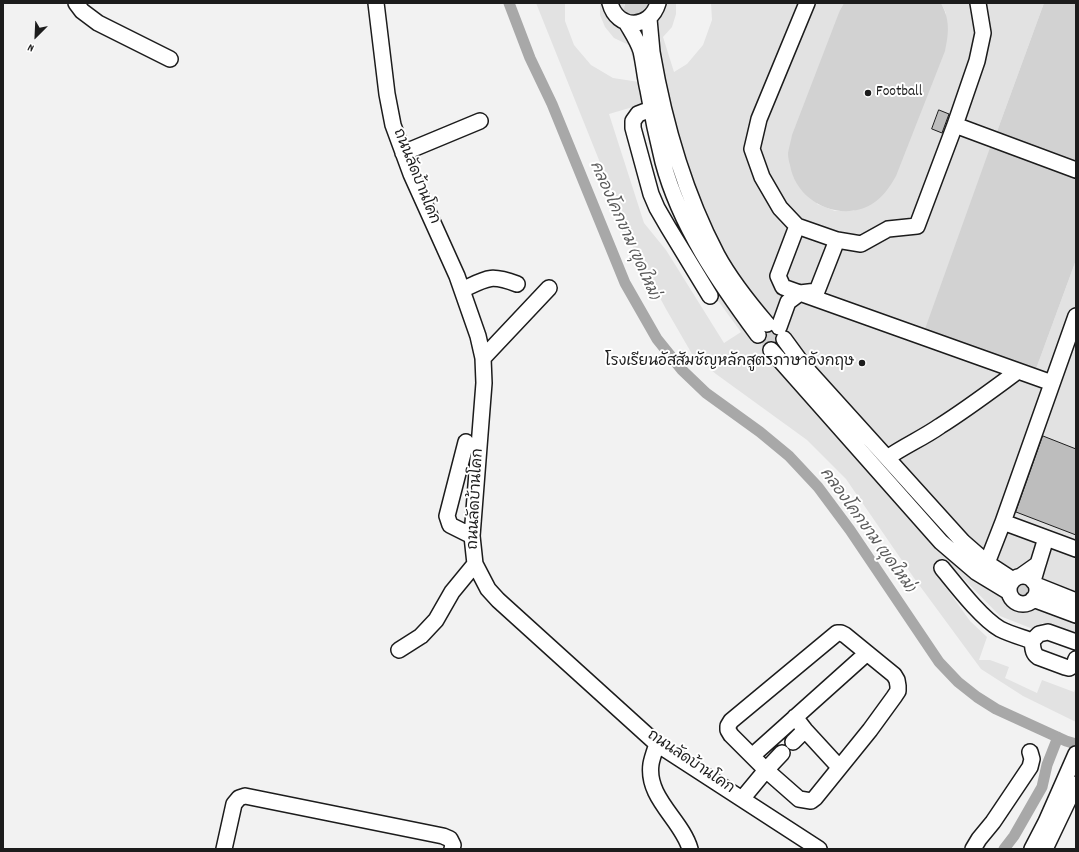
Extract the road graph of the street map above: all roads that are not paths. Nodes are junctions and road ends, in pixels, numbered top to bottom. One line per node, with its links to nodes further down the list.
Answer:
1 (76, 3): 9 (street)
2 (376, 3): 13 (street, ถนนลัดบ้านโคก)
3 (610, 3): 8 (street)
4 (658, 3): 7 (street)
5 (807, 3): 15 (street)
6 (978, 3): 12 (street)
7 (649, 19): 8 (street); 24 (street)
8 (626, 22): 10 (street)
9 (170, 59)
10 (651, 109): 17 (street); 18 (street)
11 (480, 120): 13 (street)
12 (955, 125): 14 (street); 16 (street)
13 (403, 153): 21 (street, ถนนลัดบ้านโคก)
14 (1076, 170)
15 (797, 226): 16 (street); 24 (street)
16 (837, 240): 24 (street)
17 (700, 249): 18 (street); 24 (street)
18 (686, 256): 22 (street)
19 (517, 284): 21 (street)
20 (549, 288): 26 (street)
21 (462, 290): 26 (street, ถนนลัดบ้านโคก)
22 (710, 296)
23 (1076, 316): 28 (street)
24 (779, 320): 25 (street); 25 (street); 27 (street); 30 (street)
25 (771, 350): 32 (street)
26 (484, 358): 34 (street, ถนนลัดบ้านโคก)
27 (1018, 371): 28 (street); 30 (street)
28 (1052, 383): 33 (street)
29 (466, 442): 34 (street)
30 (887, 458): 31 (street)
31 (924, 500): 32 (street); 39 (street)
32 (913, 509): 39 (street)
33 (1003, 522): 35 (street); 39 (street)
34 (472, 536): 37 (street, ถนนลัดบ้านโคก)
35 (1046, 538): 36 (street); 40 (street)
36 (1076, 549)
37 (476, 564): 45 (street); 51 (street, ถนนลัดบ้านโคก)
38 (942, 568): 41 (street)
39 (982, 568): 40 (street); 41 (street)
40 (1024, 586): 42 (street)
41 (964, 595): 43 (street)
42 (1076, 604)
43 (1032, 641): 44 (street); 47 (street)
44 (1076, 642)
45 (399, 650)
46 (867, 653): 48 (street); 54 (street); 56 (street)
47 (1076, 659)
48 (795, 717): 49 (street); 54 (street)
49 (805, 730): 50 (street); 56 (street)
50 (793, 742)
51 (657, 744): 59 (street, ถนนลัดบ้านโคก); 62 (street)
52 (1030, 752): 64 (street)
53 (782, 753): 57 (street)
54 (752, 756): 57 (street)
55 (1075, 758): 65 (street)
56 (839, 767): 57 (street)
57 (766, 770): 59 (street)
58 (1076, 784): 66 (street)
59 (742, 798): 63 (street, ถนนลัดบ้านโคก)
60 (224, 849): 61 (street)
61 (452, 849)
62 (690, 849)
63 (819, 849)
64 (973, 849)
65 (1032, 849)
66 (1045, 849)

